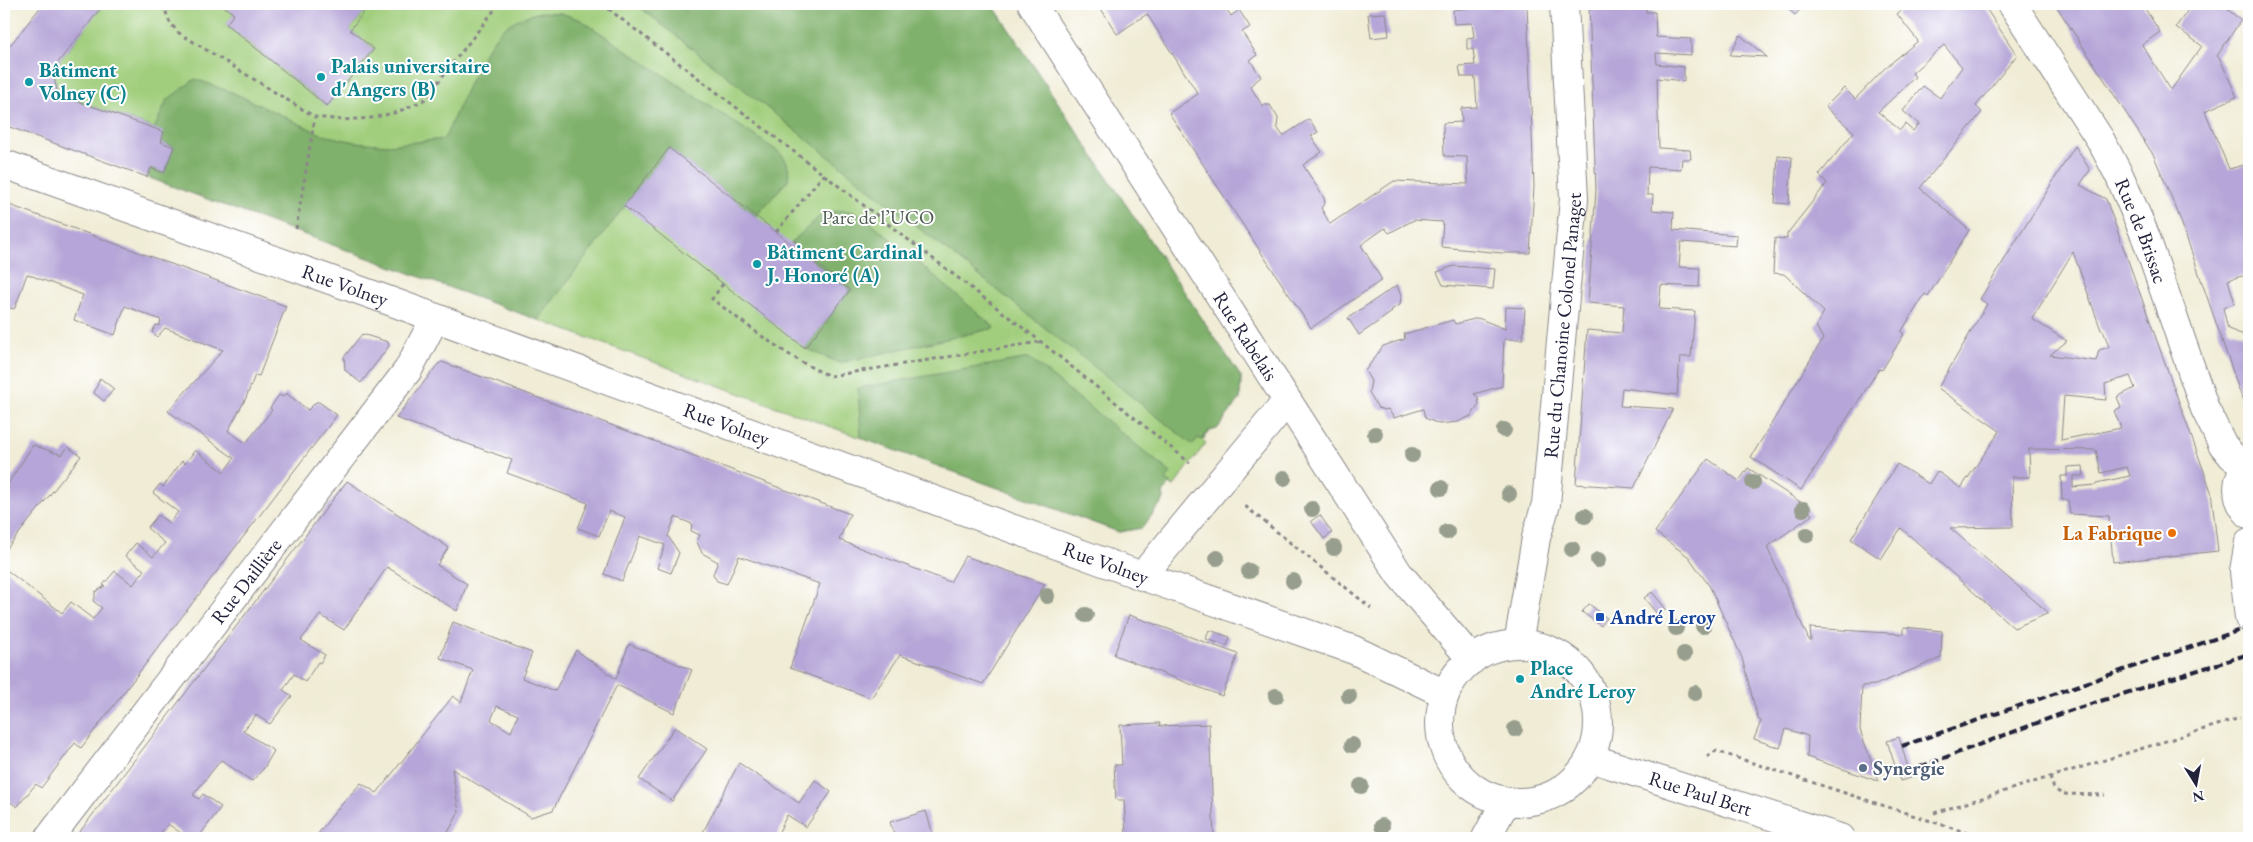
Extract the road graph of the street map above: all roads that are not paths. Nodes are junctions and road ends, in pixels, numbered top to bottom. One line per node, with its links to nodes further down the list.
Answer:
1 (1032, 4): 6 (street, Rue Rabelais)
2 (1564, 4): 12 (street, Rue du Chanoine Colonel Panaget)
3 (2012, 4): 7 (street, Rue de Brissac)
4 (4, 164): 5 (street, Rue Volney)
5 (435, 318): 10 (street, Rue Volney); 17 (street, Rue Daillière)
6 (1287, 401): 10 (street); 13 (street, Rue Rabelais)
7 (2248, 464): 8 (street)
8 (2249, 514)
9 (2247, 550): 11 (street)
10 (1142, 576): 14 (street, Rue Volney)
11 (2249, 618)
12 (1518, 644): 13 (street); 15 (street)
13 (1472, 660): 14 (street)
14 (1445, 694): 16 (street)
15 (1590, 758): 16 (street); 19 (street, Rue Paul Bert)
16 (1506, 801): 18 (street)
17 (49, 838)
18 (1486, 838)
19 (1840, 838)

